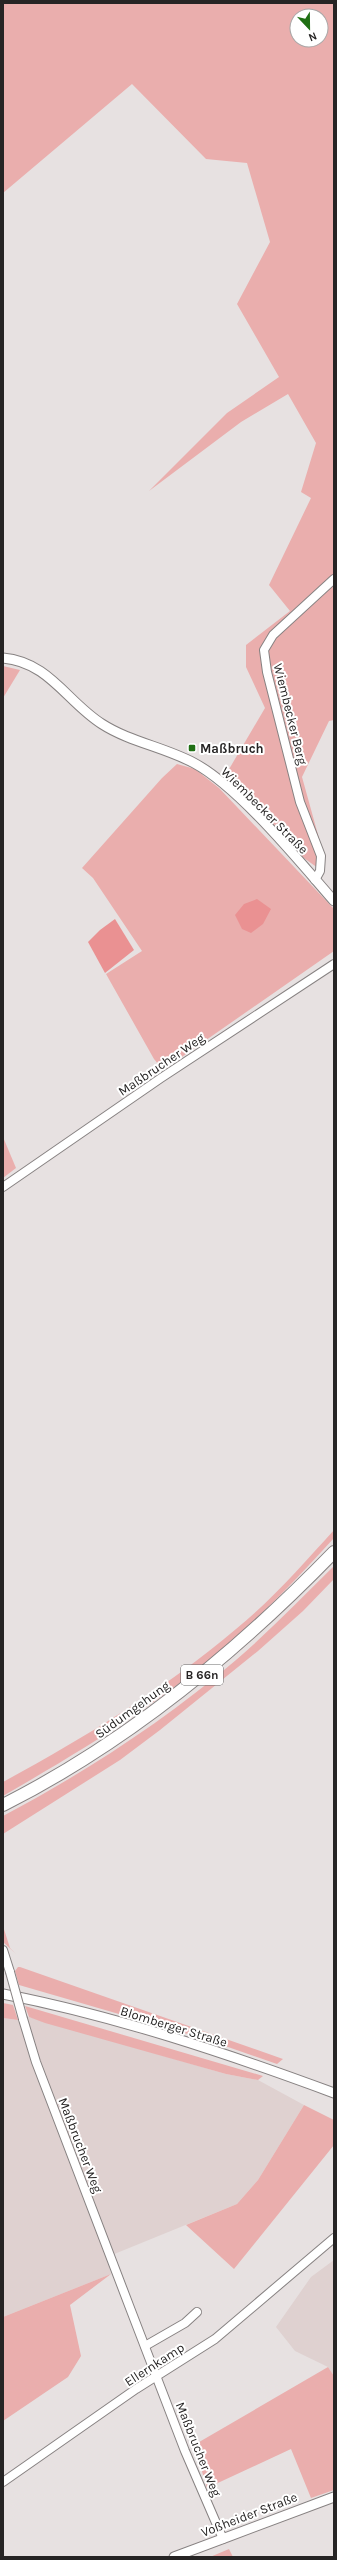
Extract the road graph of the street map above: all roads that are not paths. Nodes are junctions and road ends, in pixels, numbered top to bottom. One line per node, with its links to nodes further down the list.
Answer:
1 (334, 579): 3 (street, Wiembecker Berg)
2 (3, 658): 3 (street, Wiembecker Straße)
3 (315, 880): 4 (street, Wiembecker Straße)
4 (334, 901)
5 (334, 964): 6 (street, Maßbrucher Weg)
6 (3, 1187)
7 (334, 1552): 8 (main road, Südumgehung / B 66n)
8 (3, 1805)
9 (3, 1950): 14 (street, Maßbrucher Weg, bridge)
10 (3, 1994): 11 (street, Blomberger Straße)
11 (334, 2093)
12 (334, 2238): 15 (street, Ellernkamp)
13 (197, 2312): 14 (street)
14 (145, 2346): 15 (street, Maßbrucher Weg)
15 (157, 2377): 16 (street, Ellernkamp); 18 (street, Maßbrucher Weg)
16 (3, 2482)
17 (334, 2497): 18 (street, Voßheider Straße)
18 (223, 2539): 19 (street, Voßheider Straße)
19 (174, 2557)

